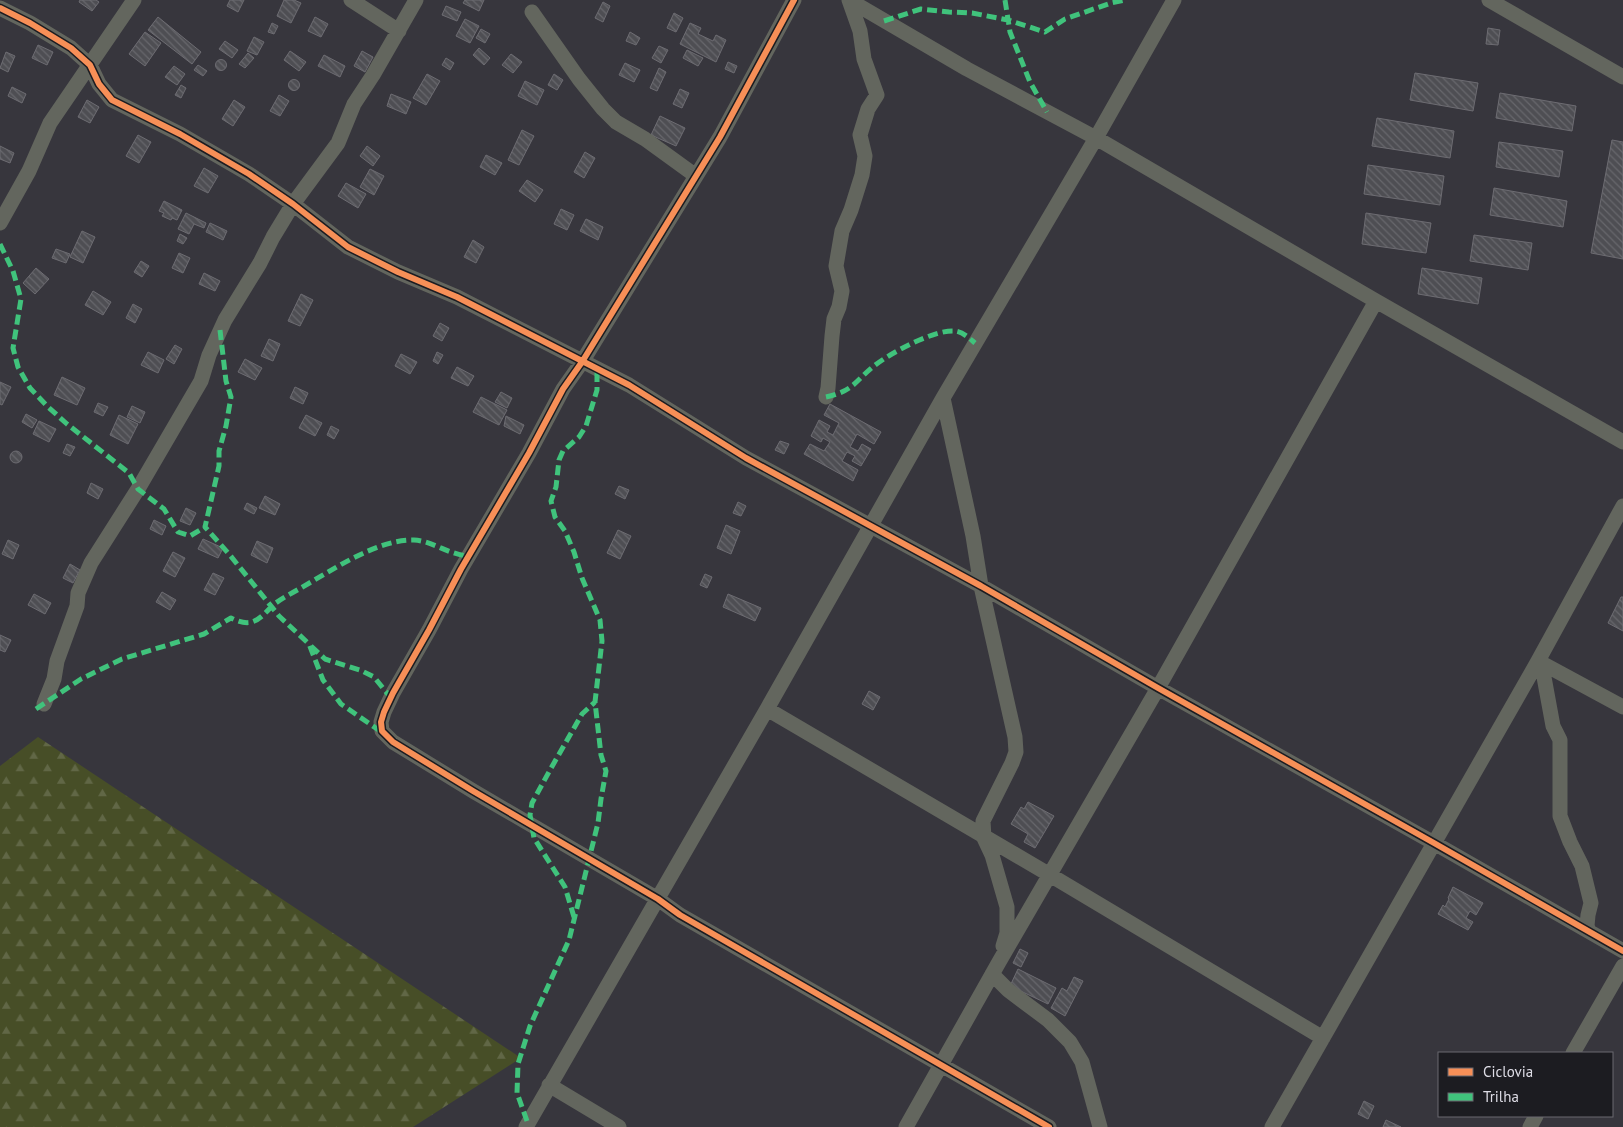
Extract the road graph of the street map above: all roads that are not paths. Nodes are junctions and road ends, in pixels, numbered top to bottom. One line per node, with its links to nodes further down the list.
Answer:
1 (134, 0): 12 (street)
2 (351, 0): 11 (street)
3 (416, 0): 11 (street)
4 (794, 0): 15 (street)
5 (849, 0): 14 (street); 20 (street)
6 (1174, 0): 14 (street)
7 (1489, 0): 8 (street)
8 (1512, 7): 13 (street)
9 (0, 8): 12 (street)
10 (532, 12): 15 (street)
11 (398, 31): 16 (street)
12 (90, 65): 16 (street); 17 (street)
13 (1623, 77)
14 (1096, 138): 18 (street); 21 (street)
15 (696, 176): 19 (street)
16 (293, 204): 19 (street); 28 (street)
17 (0, 223)
18 (1376, 301): 22 (street); 27 (street)
19 (582, 362): 24 (street); 34 (street)
20 (826, 397)
21 (943, 398): 24 (street); 25 (street)
22 (1623, 442)
23 (1623, 506): 26 (street)
24 (869, 525): 25 (street); 30 (street)
25 (981, 586): 27 (street); 31 (street)
26 (1538, 661): 29 (street); 32 (street); 35 (street)
27 (1158, 688): 32 (street); 33 (street)
28 (44, 704)
29 (1623, 707)
30 (767, 709): 31 (street); 34 (street)
31 (984, 838): 33 (street); 38 (street)
32 (1434, 843): 35 (street); 39 (street)
33 (1050, 875): 38 (street); 39 (street)
34 (658, 899): 41 (street); 42 (street)
35 (1589, 931): 36 (street)
36 (1623, 950)
37 (1623, 966): 40 (street)
38 (996, 968): 41 (street); 47 (street)
39 (1323, 1038): 48 (street)
40 (1574, 1052)
41 (942, 1065): 45 (street); 46 (street)
42 (549, 1085): 43 (street); 44 (street)
43 (526, 1127)
44 (619, 1127)
45 (906, 1127)
46 (1049, 1127)
47 (1100, 1127)
48 (1272, 1127)

